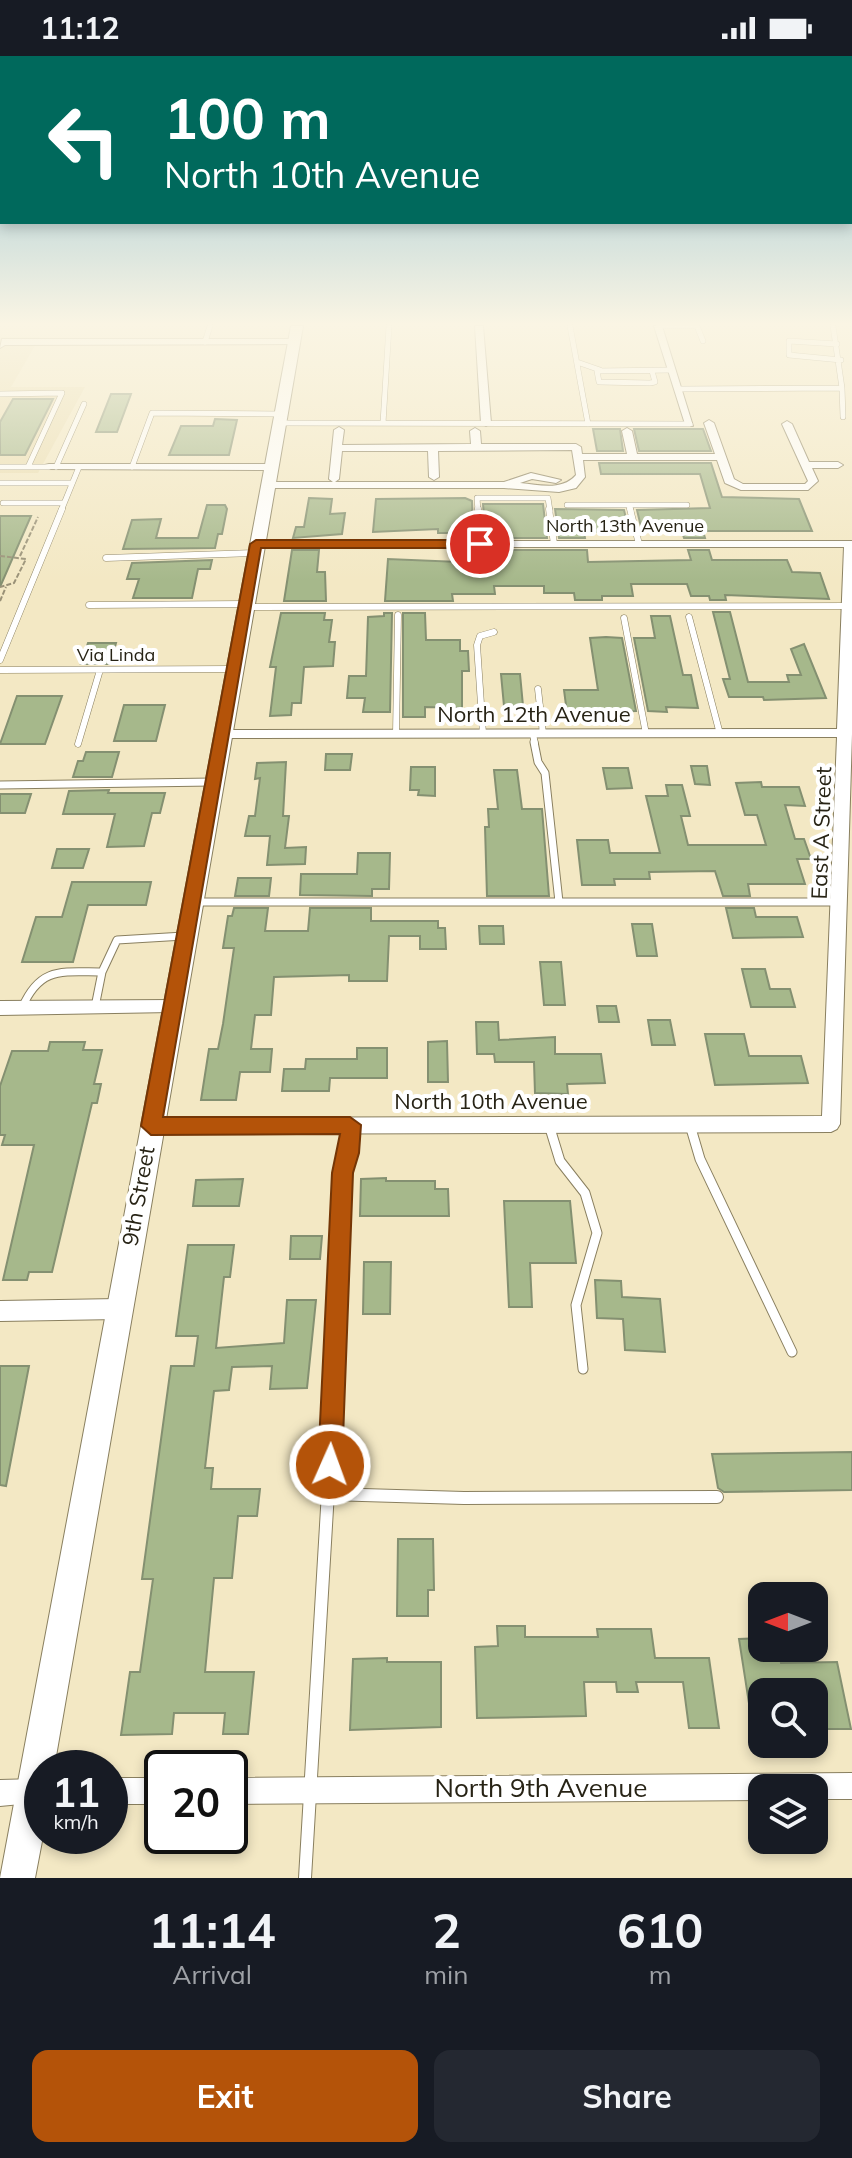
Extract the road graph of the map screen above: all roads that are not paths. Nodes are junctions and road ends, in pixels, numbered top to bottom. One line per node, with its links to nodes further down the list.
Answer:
1 (54, 411): 29 (lane)
2 (80, 411): 30 (lane)
3 (281, 411): 10 (street, 9th Street)
4 (384, 411): 11 (lane)
5 (485, 411): 12 (street)
6 (586, 411): 14 (lane)
7 (686, 411): 15 (street)
8 (843, 411): 9 (lane)
9 (843, 417)
10 (280, 418): 11 (lane); 32 (lane); 33 (street, 9th Street)
11 (383, 423): 12 (lane)
12 (486, 423): 14 (lane)
13 (709, 423): 25 (street)
14 (588, 424): 15 (lane)
15 (690, 424)
16 (787, 424): 26 (street)
17 (339, 430): 20 (street)
18 (475, 431): 22 (street)
19 (627, 431): 24 (street)
20 (338, 448): 21 (street); 35 (street)
21 (433, 448): 22 (street); 34 (street)
22 (476, 448): 23 (street)
23 (578, 457): 24 (street); 33 (street)
24 (633, 457): 25 (street)
25 (721, 457): 26 (street)
26 (806, 465): 27 (street)
27 (838, 465)
28 (0, 467): 29 (lane)
29 (28, 467): 30 (lane)
30 (52, 467): 31 (street)
31 (79, 467): 32 (street); 37 (lane)
32 (132, 467): 33 (street)
33 (269, 476): 47 (street, 9th Street)
34 (434, 477)
35 (334, 479)
36 (0, 483): 37 (lane)
37 (72, 483): 39 (lane)
38 (3, 503): 39 (lane)
39 (63, 503): 56 (lane)
40 (567, 505): 41 (lane)
41 (629, 505): 42 (lane); 45 (lane)
42 (687, 505)
43 (480, 544): 44 (street, North 13th Avenue); 44 (lane); 47 (street, North 13th Avenue)
44 (554, 544): 45 (street, North 13th Avenue)
45 (639, 544): 46 (street, North 13th Avenue)
46 (850, 544): 51 (street, East A Street)
47 (255, 548): 48 (lane); 50 (street, 9th Street)
48 (106, 558)
49 (89, 605): 50 (lane)
50 (245, 605): 51 (lane); 57 (street, 9th Street)
51 (849, 606): 61 (street, East A Street)
52 (398, 615): 63 (lane)
53 (689, 617): 67 (lane)
54 (624, 618): 66 (lane)
55 (494, 632): 64 (lane)
56 (0, 660)
57 (233, 669): 59 (lane, Via Linda); 62 (street, 9th Street)
58 (0, 670): 59 (lane, Via Linda)
59 (100, 670): 68 (lane)
60 (538, 689): 65 (lane)
61 (846, 733): 67 (street, North 12th Avenue); 73 (street, East A Street)
62 (222, 734): 63 (street, North 12th Avenue); 69 (street, 9th Street)
63 (396, 734): 64 (street, North 12th Avenue)
64 (483, 734): 65 (street, North 12th Avenue)
65 (538, 734): 66 (street, North 12th Avenue); 72 (lane)
66 (646, 734): 67 (street, North 12th Avenue)
67 (720, 734)
68 (78, 744)
69 (213, 782): 70 (lane); 71 (street, 9th Street)
70 (0, 785)
71 (191, 902): 72 (lane); 74 (street, 9th Street)
72 (559, 902): 73 (lane)
73 (840, 902): 81 (street, East A Street)
74 (185, 936): 75 (lane); 76 (street, 9th Street)
75 (102, 972): 77 (lane); 79 (lane)
76 (172, 1006): 77 (street); 84 (street, 9th Street)
77 (95, 1007): 79 (street)
78 (0, 1008): 79 (street)
79 (22, 1008)
80 (690, 1124): 81 (street, North 10th Avenue); 83 (street, North 10th Avenue); 87 (lane)
81 (831, 1124)
82 (350, 1125): 83 (street, North 10th Avenue); 84 (street, North 10th Avenue); 89 (lane)
83 (549, 1125): 88 (lane)
84 (151, 1126): 85 (street, 9th Street)
85 (118, 1309): 86 (street); 91 (street, 9th Street)
86 (0, 1311)
87 (792, 1352)
88 (583, 1369)
89 (329, 1494): 90 (lane); 93 (lane)
90 (717, 1497)
91 (44, 1750)
92 (852, 1786): 93 (street, North 9th Avenue)
93 (310, 1790): 94 (street, North 9th Avenue); 99 (lane)
94 (248, 1791)
95 (24, 1792): 96 (street)
96 (0, 1793)
97 (24, 1848): 98 (street, 9th Street)
98 (17, 1878)
99 (305, 1878)

